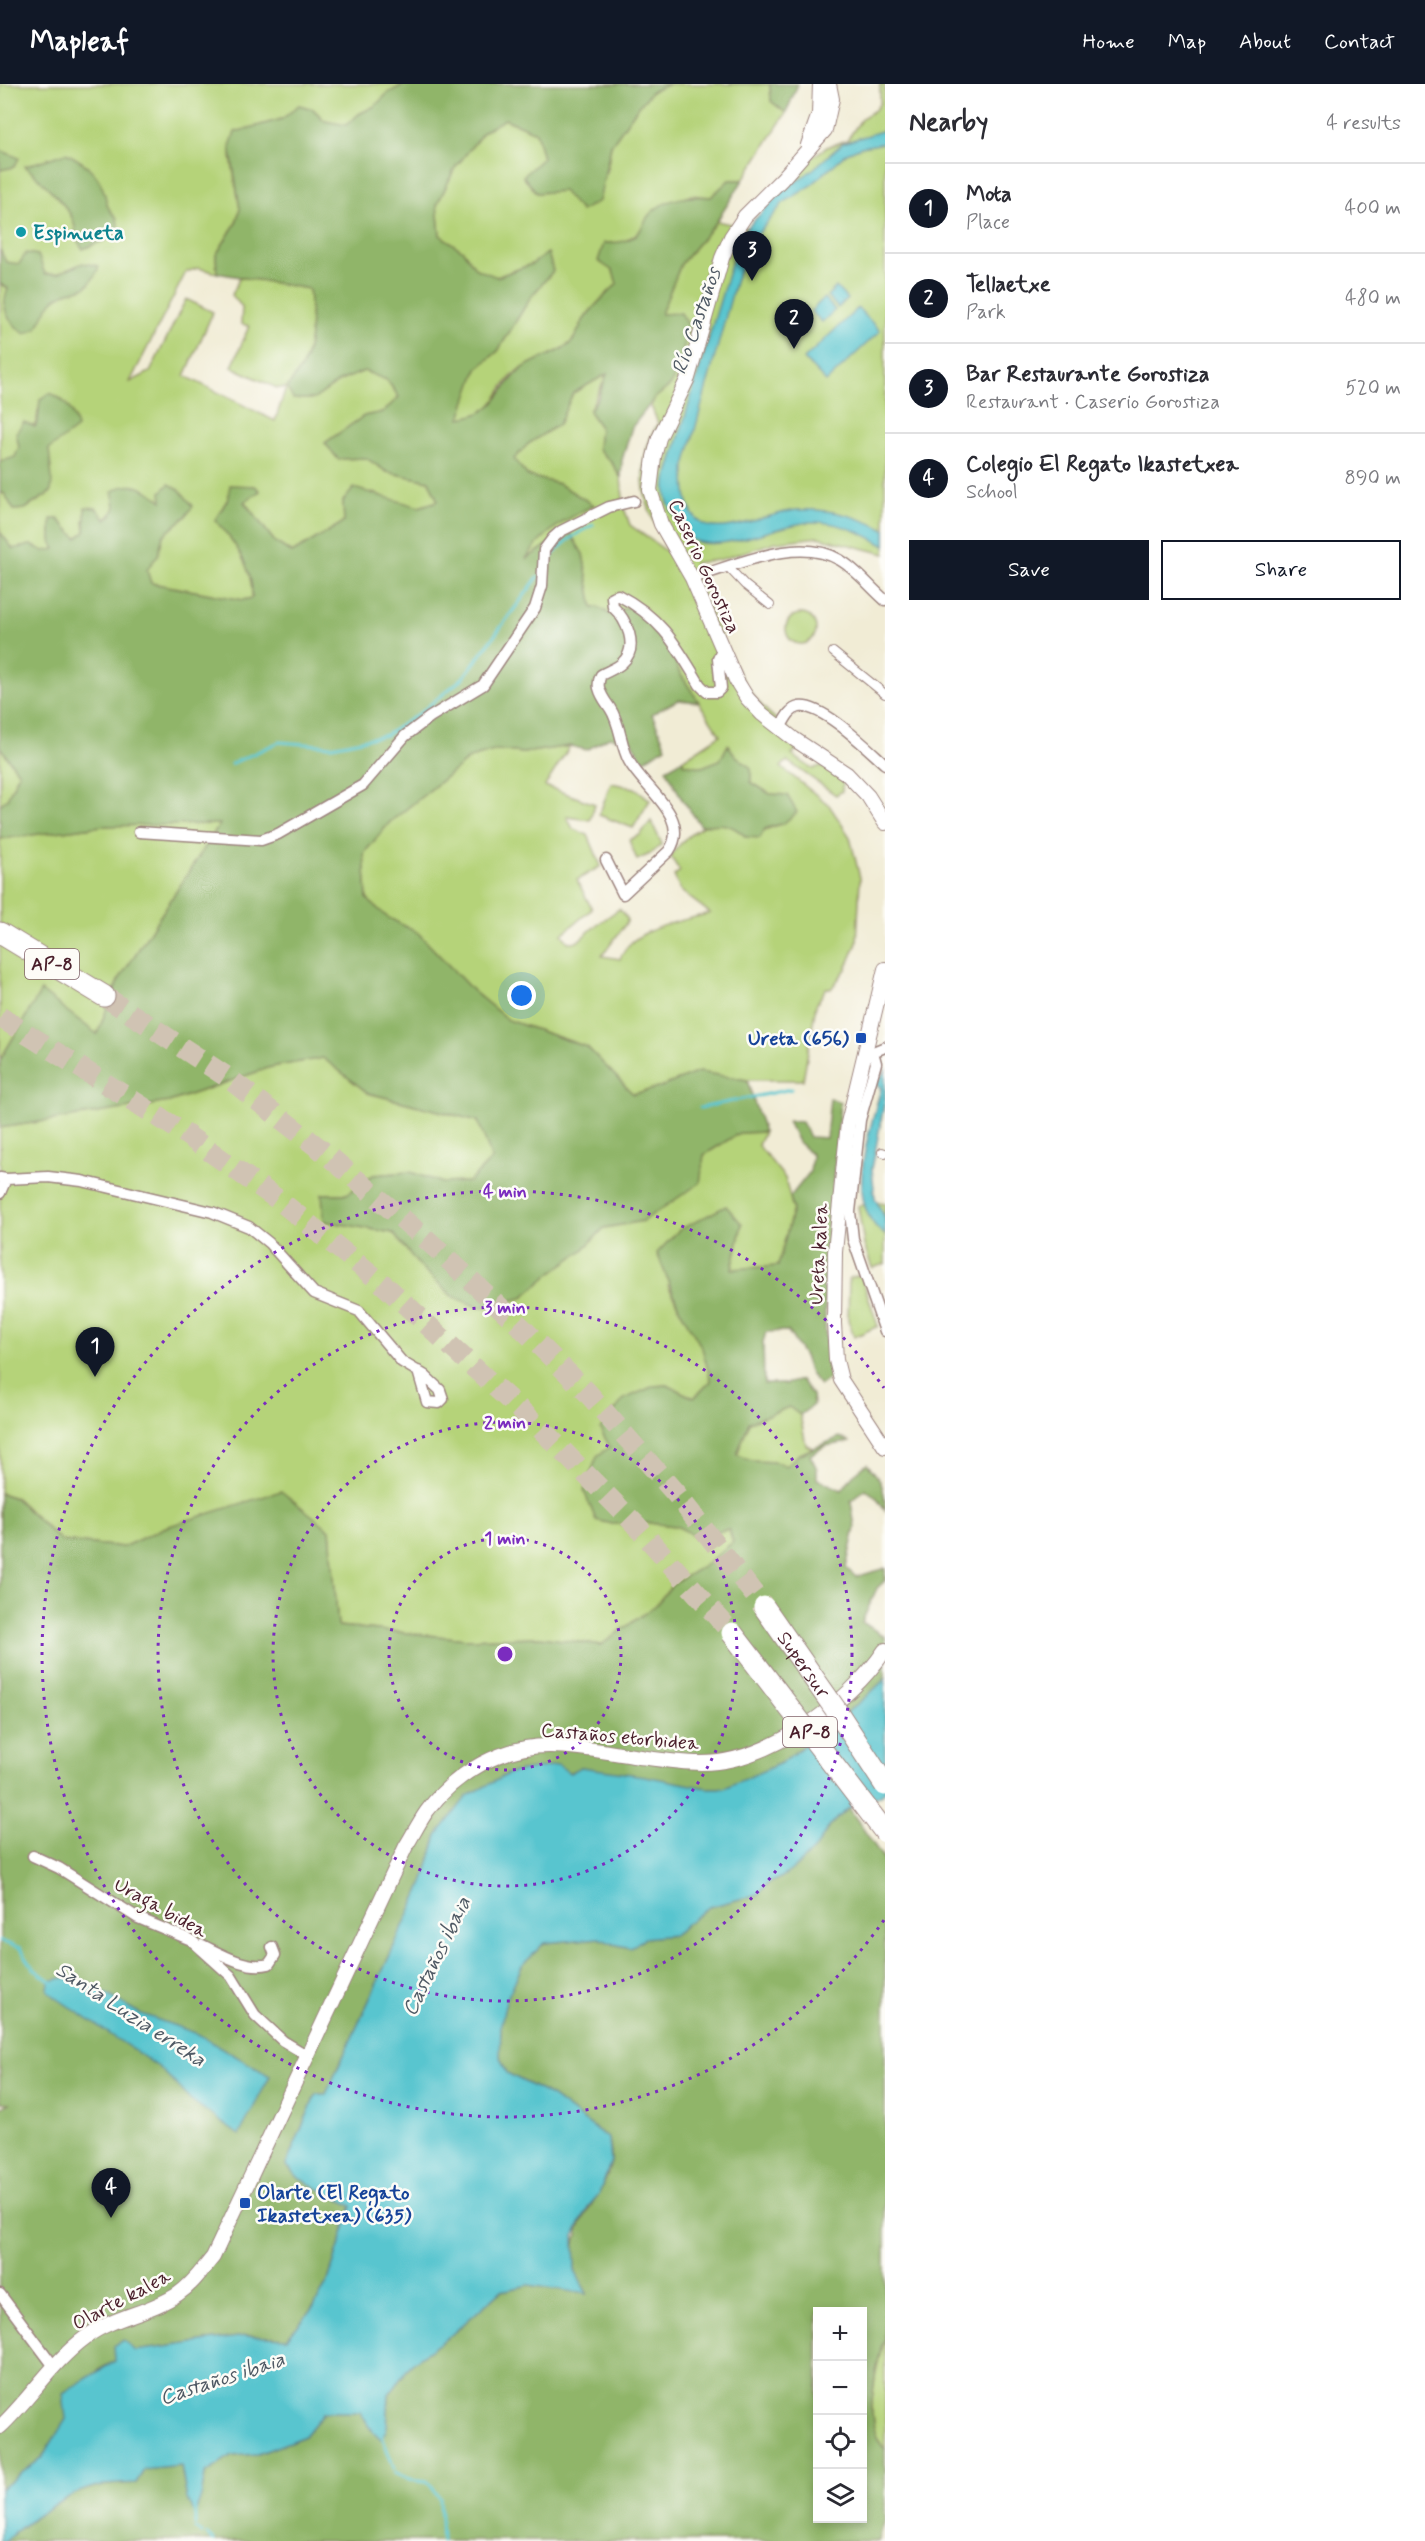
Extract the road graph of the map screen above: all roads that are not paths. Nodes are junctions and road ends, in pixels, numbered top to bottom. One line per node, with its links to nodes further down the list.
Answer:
1 (821, 84): 3 (street); 4 (street, Caserio Gorostiza)
2 (829, 84): 3 (street, Caserio Gorostiza)
3 (829, 133): 4 (street, Caserio Gorostiza)
4 (807, 151): 7 (street, Caserio Gorostiza)
5 (634, 501): 16 (street)
6 (728, 567): 7 (street); 8 (street); 9 (street)
7 (692, 578): 10 (street, Caserio Gorostiza)
8 (885, 600)
9 (770, 605)
10 (723, 648): 13 (street, Caserio Gorostiza); 17 (street)
11 (833, 652): 12 (street)
12 (885, 694)
13 (780, 728): 14 (street); 15 (street, Caserio Gorostiza)
14 (885, 764)
15 (885, 823)
16 (139, 832)
17 (606, 860)
18 (0, 933): 20 (highway, AP-8)
19 (885, 969): 22 (street, Ureta kalea)
20 (104, 996)
21 (885, 1047): 22 (street)
22 (870, 1052): 25 (street, Ureta kalea); 27 (street, Ureta kalea)
23 (3, 1178): 24 (street); 26 (street)
24 (0, 1193)
25 (885, 1331)
26 (418, 1371)
27 (885, 1447)
28 (764, 1606): 31 (highway, Supersur / AP-8, bridge)
29 (732, 1633): 32 (highway, Supersur / AP-8, bridge)
30 (885, 1650): 36 (street, Castaños etorbidea)
31 (885, 1785)
32 (885, 1832)
33 (33, 1856): 34 (street, Uraga bidea)
34 (191, 1940): 35 (street); 36 (street, Uraga bidea)
35 (272, 1947)
36 (308, 2056): 38 (street, Olarte kalea)
37 (0, 2294): 38 (street)
38 (53, 2365): 39 (street, Olarte kalea)
39 (0, 2427)

